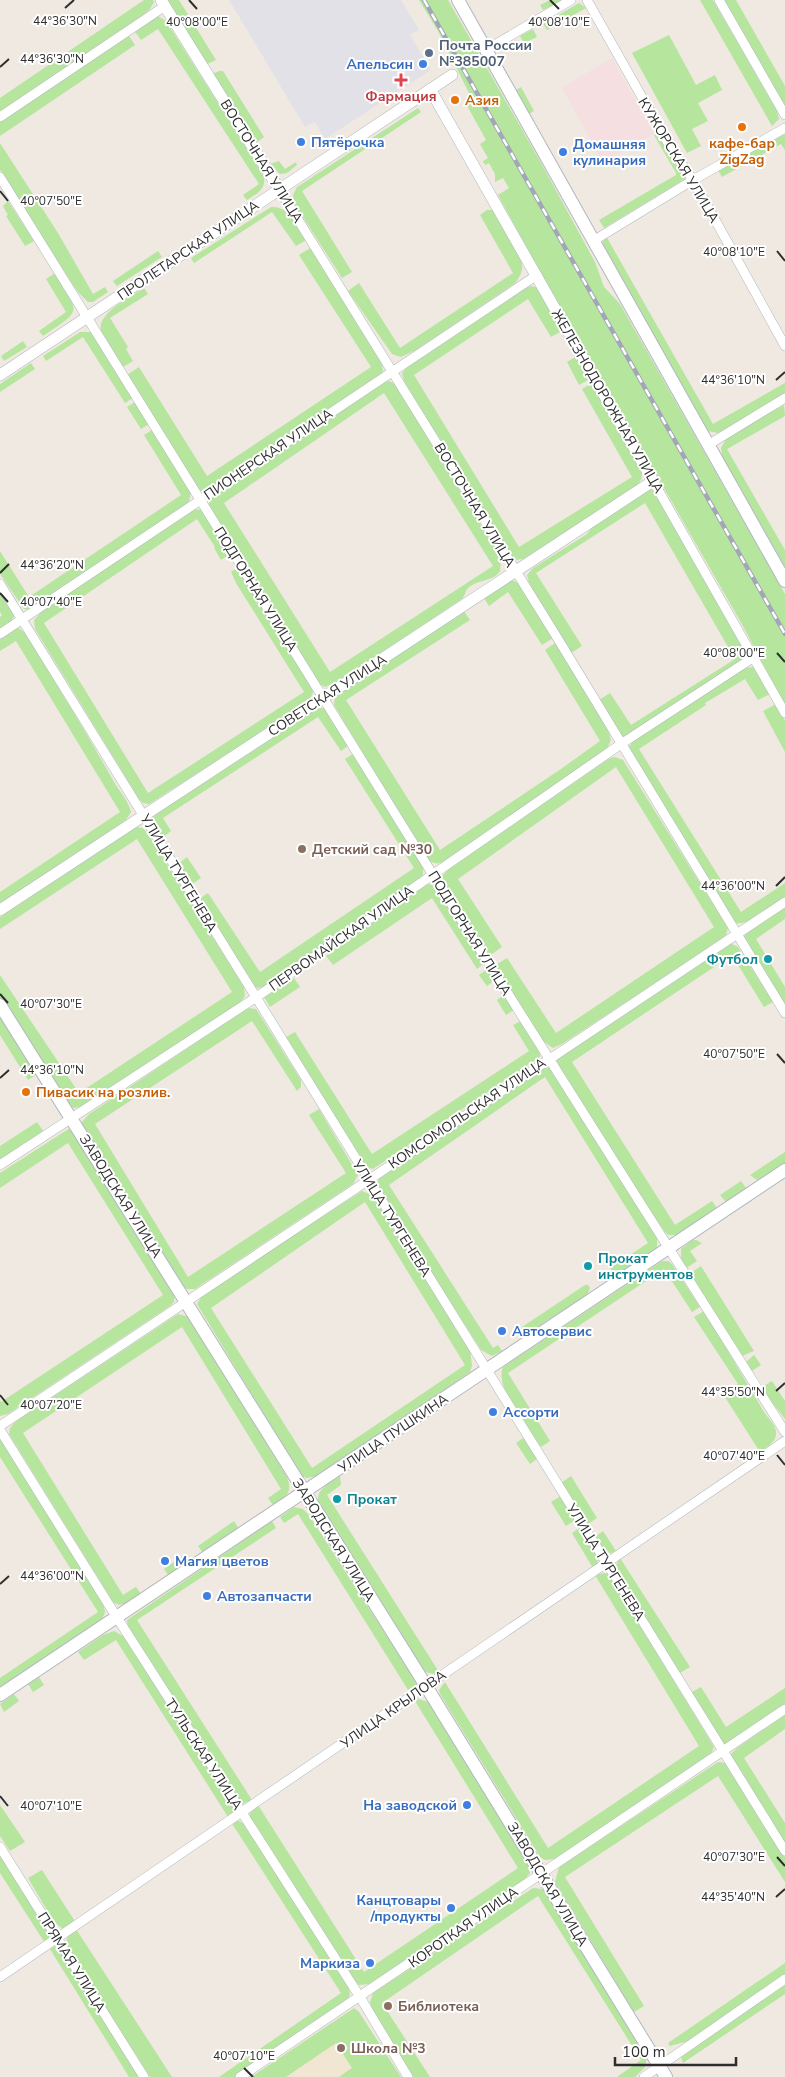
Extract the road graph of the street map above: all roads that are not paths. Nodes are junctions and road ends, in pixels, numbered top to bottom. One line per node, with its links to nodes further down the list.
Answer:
1 (458, 0): 6 (main road)
2 (571, 0): 6 (street)
3 (587, 0): 13 (street, КУЖОРСКАЯ УЛИЦА)
4 (718, 0): 9 (street)
5 (163, 3): 10 (street); 14 (street, ВОСТОЧНАЯ УЛИЦА)
6 (486, 50): 15 (main road)
7 (452, 75): 8 (street, ПРОЛЕТАРСКАЯ УЛИЦА)
8 (430, 89): 14 (street, ПРОЛЕТАРСКАЯ УЛИЦА); 16 (street, ЖЕЛЕЗНОДОРОЖНАЯ УЛИЦА)
9 (785, 115)
10 (0, 117)
11 (785, 128): 13 (street)
12 (0, 177): 17 (street, ПОДГОРНАЯ УЛИЦА)
13 (693, 180): 15 (street); 18 (street, КУЖОРСКАЯ УЛИЦА)
14 (280, 189): 17 (street, ПРОЛЕТАРСКАЯ УЛИЦА); 19 (street, ВОСТОЧНАЯ УЛИЦА)
15 (593, 241): 22 (main road)
16 (537, 275): 19 (street, ПИОНЕРСКАЯ УЛИЦА); 23 (street, ЖЕЛЕЗНОДОРОЖНАЯ УЛИЦА)
17 (87, 317): 20 (street, ПРОЛЕТАРСКАЯ УЛИЦА); 24 (street, ПОДГОРНАЯ УЛИЦА)
18 (785, 346)
19 (393, 371): 24 (street, ПИОНЕРСКАЯ УЛИЦА); 25 (street, ВОСТОЧНАЯ УЛИЦА)
20 (0, 374)
21 (785, 398): 22 (street)
22 (708, 445): 26 (main road)
23 (653, 481): 25 (street, СОВЕТСКАЯ УЛИЦА); 30 (street, ЖЕЛЕЗНОДОРОЖНАЯ УЛИЦА)
24 (200, 500): 28 (street, ПИОНЕРСКАЯ УЛИЦА); 31 (street, ПОДГОРНАЯ УЛИЦА)
25 (515, 572): 31 (street, СОВЕТСКАЯ УЛИЦА); 33 (street, ВОСТОЧНАЯ УЛИЦА)
26 (785, 581)
27 (0, 584): 28 (street, УЛИЦА ТУРГЕНЕВА)
28 (22, 620): 29 (street, ПИОНЕРСКАЯ УЛИЦА); 34 (street, УЛИЦА ТУРГЕНЕВА)
29 (0, 634)
30 (754, 657): 32 (street, ЖЕЛЕЗНОДОРОЖНАЯ УЛИЦА); 33 (street, ПЕРВОМАЙСКАЯ УЛИЦА)
31 (323, 697): 34 (street, СОВЕТСКАЯ УЛИЦА); 35 (street, ПОДГОРНАЯ УЛИЦА)
32 (785, 713)
33 (621, 744): 35 (street, ПЕРВОМАЙСКАЯ УЛИЦА); 38 (street, ВОСТОЧНАЯ УЛИЦА)
34 (144, 815): 37 (street, СОВЕТСКАЯ УЛИЦА); 39 (street, УЛИЦА ТУРГЕНЕВА)
35 (433, 875): 39 (street, ПЕРВОМАЙСКАЯ УЛИЦА); 42 (street, ПОДГОРНАЯ УЛИЦА)
36 (785, 902): 38 (street, КОМСОМОЛЬСКАЯ УЛИЦА)
37 (0, 910)
38 (737, 934): 41 (street, ВОСТОЧНАЯ УЛИЦА); 42 (street, КОМСОМОЛЬСКАЯ УЛИЦА)
39 (255, 998): 43 (street, ПЕРВОМАЙСКАЯ УЛИЦА); 46 (street, УЛИЦА ТУРГЕНЕВА)
40 (0, 1005): 43 (main road, ЗАВОДСКАЯ УЛИЦА)
41 (785, 1013)
42 (549, 1058): 46 (street, КОМСОМОЛЬСКАЯ УЛИЦА); 47 (street, ПОДГОРНАЯ УЛИЦА)
43 (72, 1118): 44 (street, ПЕРВОМАЙСКАЯ УЛИЦА); 48 (main road, ЗАВОДСКАЯ УЛИЦА)
44 (0, 1165)
45 (785, 1170): 47 (main road, УЛИЦА ПУШКИНА)
46 (368, 1179): 48 (street, КОМСОМОЛЬСКАЯ УЛИЦА); 49 (street, УЛИЦА ТУРГЕНЕВА)
47 (669, 1248): 49 (main road, УЛИЦА ПУШКИНА); 51 (street, ПОДГОРНАЯ УЛИЦА)
48 (186, 1301): 50 (street, КОМСОМОЛЬСКАЯ УЛИЦА); 53 (main road, ЗАВОДСКАЯ УЛИЦА)
49 (487, 1370): 53 (main road, УЛИЦА ПУШКИНА); 54 (street, УЛИЦА ТУРГЕНЕВА)
50 (0, 1428): 55 (street, ТУЛЬСКАЯ УЛИЦА)
51 (785, 1432)
52 (785, 1441): 54 (street, УЛИЦА КРЫЛОВА)
53 (304, 1493): 55 (main road, УЛИЦА ПУШКИНА); 56 (main road, ЗАВОДСКАЯ УЛИЦА)
54 (606, 1562): 56 (street, УЛИЦА КРЫЛОВА); 59 (street, УЛИЦА ТУРГЕНЕВА)
55 (117, 1618): 57 (main road, УЛИЦА ПУШКИНА); 60 (street, ТУЛЬСКАЯ УЛИЦА)
56 (426, 1686): 60 (street, УЛИЦА КРЫЛОВА); 63 (main road, ЗАВОДСКАЯ УЛИЦА)
57 (0, 1694)
58 (785, 1709): 59 (street, КОРОТКАЯ УЛИЦА)
59 (723, 1752): 62 (street, УЛИЦА ТУРГЕНЕВА); 63 (street, КОРОТКАЯ УЛИЦА)
60 (241, 1812): 64 (street, УЛИЦА КРЫЛОВА); 67 (street, ТУЛЬСКАЯ УЛИЦА)
61 (0, 1846): 64 (street, ПРЯМАЯ УЛИЦА)
62 (785, 1851)
63 (541, 1873): 67 (street, КОРОТКАЯ УЛИЦА); 68 (main road, ЗАВОДСКАЯ УЛИЦА)
64 (58, 1938): 65 (street, УЛИЦА КРЫЛОВА); 69 (street, ПРЯМАЯ УЛИЦА)
65 (0, 1977)
66 (785, 1979): 68 (street)
67 (360, 1997): 70 (street, КОРОТКАЯ УЛИЦА); 71 (street, ТУЛЬСКАЯ УЛИЦА)
68 (663, 2072): 72 (street)
69 (144, 2077)
70 (240, 2077)
71 (408, 2077)
72 (644, 2077)

